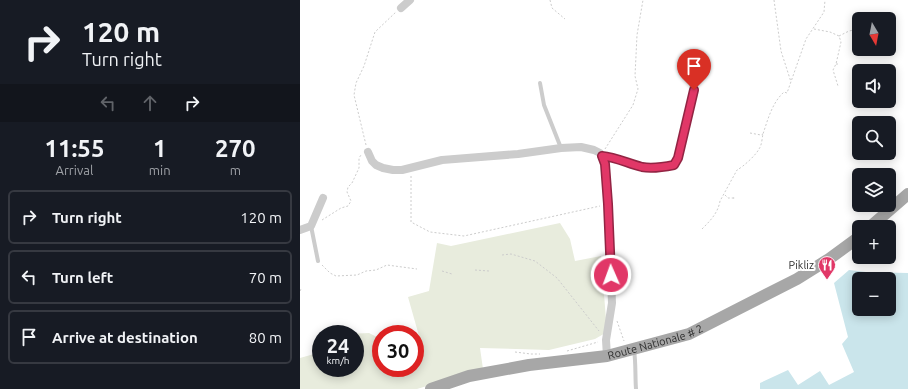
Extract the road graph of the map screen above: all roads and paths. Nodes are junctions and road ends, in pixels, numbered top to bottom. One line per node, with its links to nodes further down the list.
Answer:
1 (410, 0): 6 (street)
2 (550, 0): 7 (path)
3 (643, 0): 21 (path)
4 (774, 0): 15 (path)
5 (825, 0): 8 (path)
6 (401, 8): 20 (path)
7 (565, 19)
8 (813, 29): 10 (path); 15 (path)
9 (852, 30): 10 (path)
10 (839, 36): 11 (path)
11 (836, 64): 12 (path); 16 (path)
12 (840, 64)
13 (693, 80): 21 (street)
14 (540, 83): 19 (lane)
15 (791, 83): 18 (path)
16 (838, 86)
17 (750, 133): 18 (path)
18 (764, 133): 23 (path)
19 (561, 148): 21 (street); 22 (street)
20 (368, 152): 22 (street); 29 (path)
21 (601, 155): 27 (street)
22 (411, 169): 27 (path)
23 (725, 194): 26 (path); 30 (path)
24 (908, 194): 28 (main road)
25 (323, 198): 29 (street)
26 (733, 198)
27 (608, 204): 40 (street)
28 (878, 220)
29 (310, 226): 31 (street); 34 (lane)
30 (702, 229)
31 (300, 230)
32 (852, 242): 42 (main road, Route Nationale # 2)
33 (502, 255): 41 (path)
34 (318, 260): 35 (path)
35 (417, 269)
36 (475, 270): 37 (path)
37 (489, 271)
38 (442, 272): 39 (path)
39 (452, 274)
40 (612, 303): 41 (street); 42 (path)
41 (606, 340): 43 (path); 46 (street)
42 (631, 350): 46 (main road, Route Nationale # 2); 48 (lane)
43 (565, 351)
44 (515, 352): 45 (path)
45 (544, 354)
46 (607, 356): 47 (main road, Route Nationale # 2)
47 (430, 389)
48 (636, 389)

